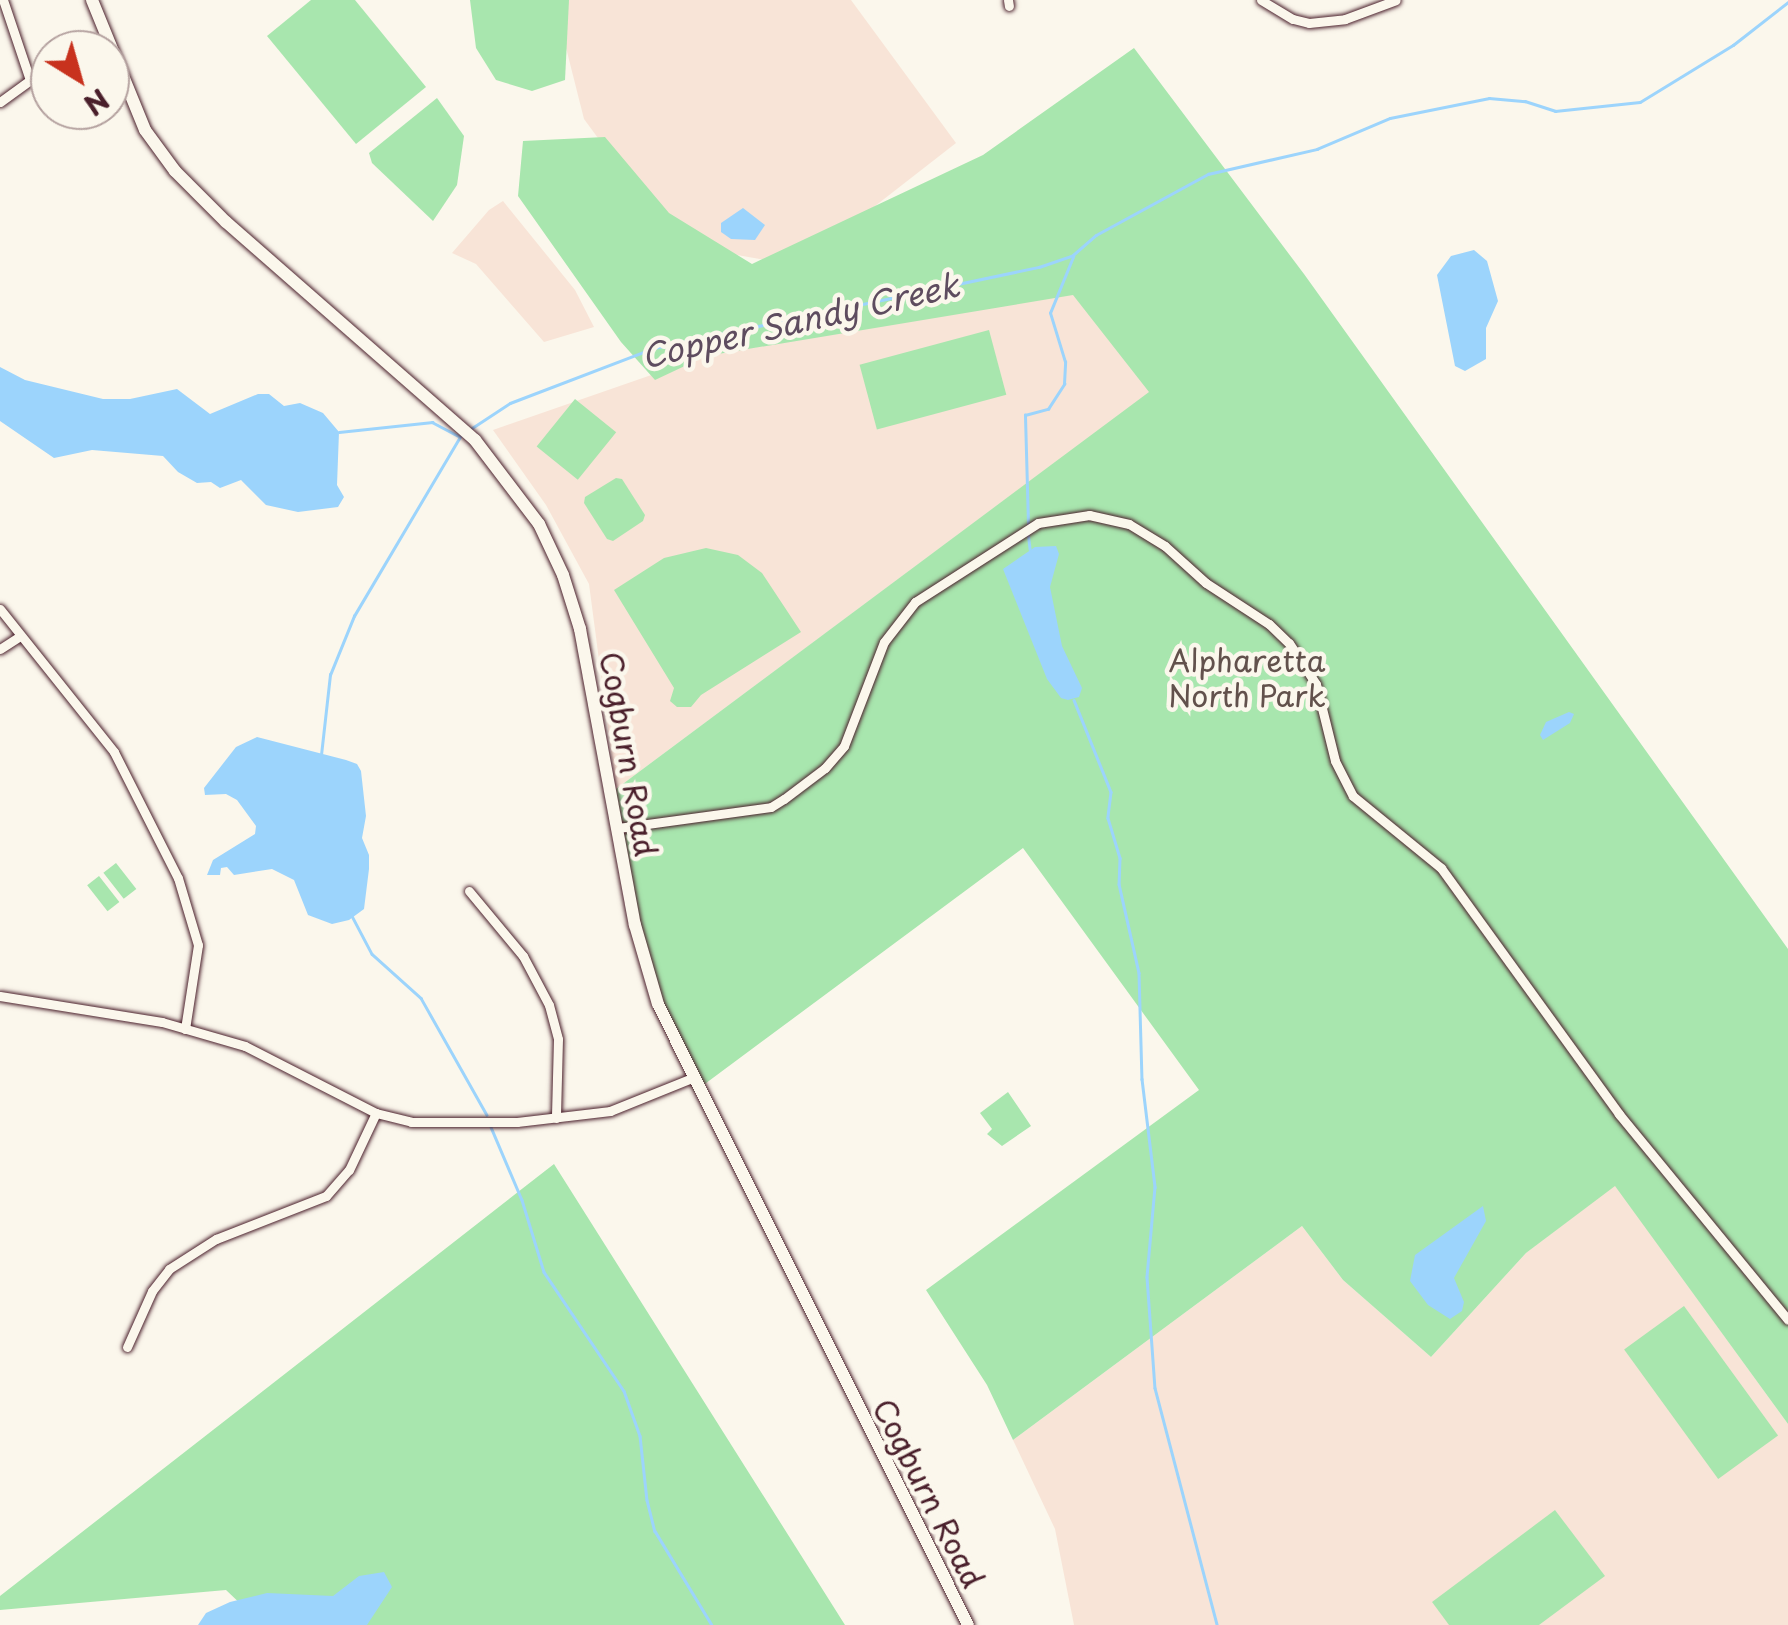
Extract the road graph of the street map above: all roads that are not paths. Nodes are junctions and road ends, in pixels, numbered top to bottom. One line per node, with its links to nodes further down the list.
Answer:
1 (3, 0): 5 (street)
2 (92, 0): 9 (street, Cogburn Road)
3 (1262, 0): 4 (street)
4 (1396, 0)
5 (0, 102)
6 (0, 609): 7 (street)
7 (20, 636): 8 (street); 12 (street)
8 (0, 650)
9 (618, 828): 13 (street, Cogburn Road); 16 (street)
10 (469, 891): 15 (street)
11 (0, 996): 12 (street)
12 (185, 1030): 14 (street)
13 (692, 1078): 15 (street); 18 (street, Cogburn Road)
14 (376, 1113): 15 (street); 17 (street)
15 (556, 1118)
16 (1788, 1320)
17 (126, 1347)
18 (968, 1625)

